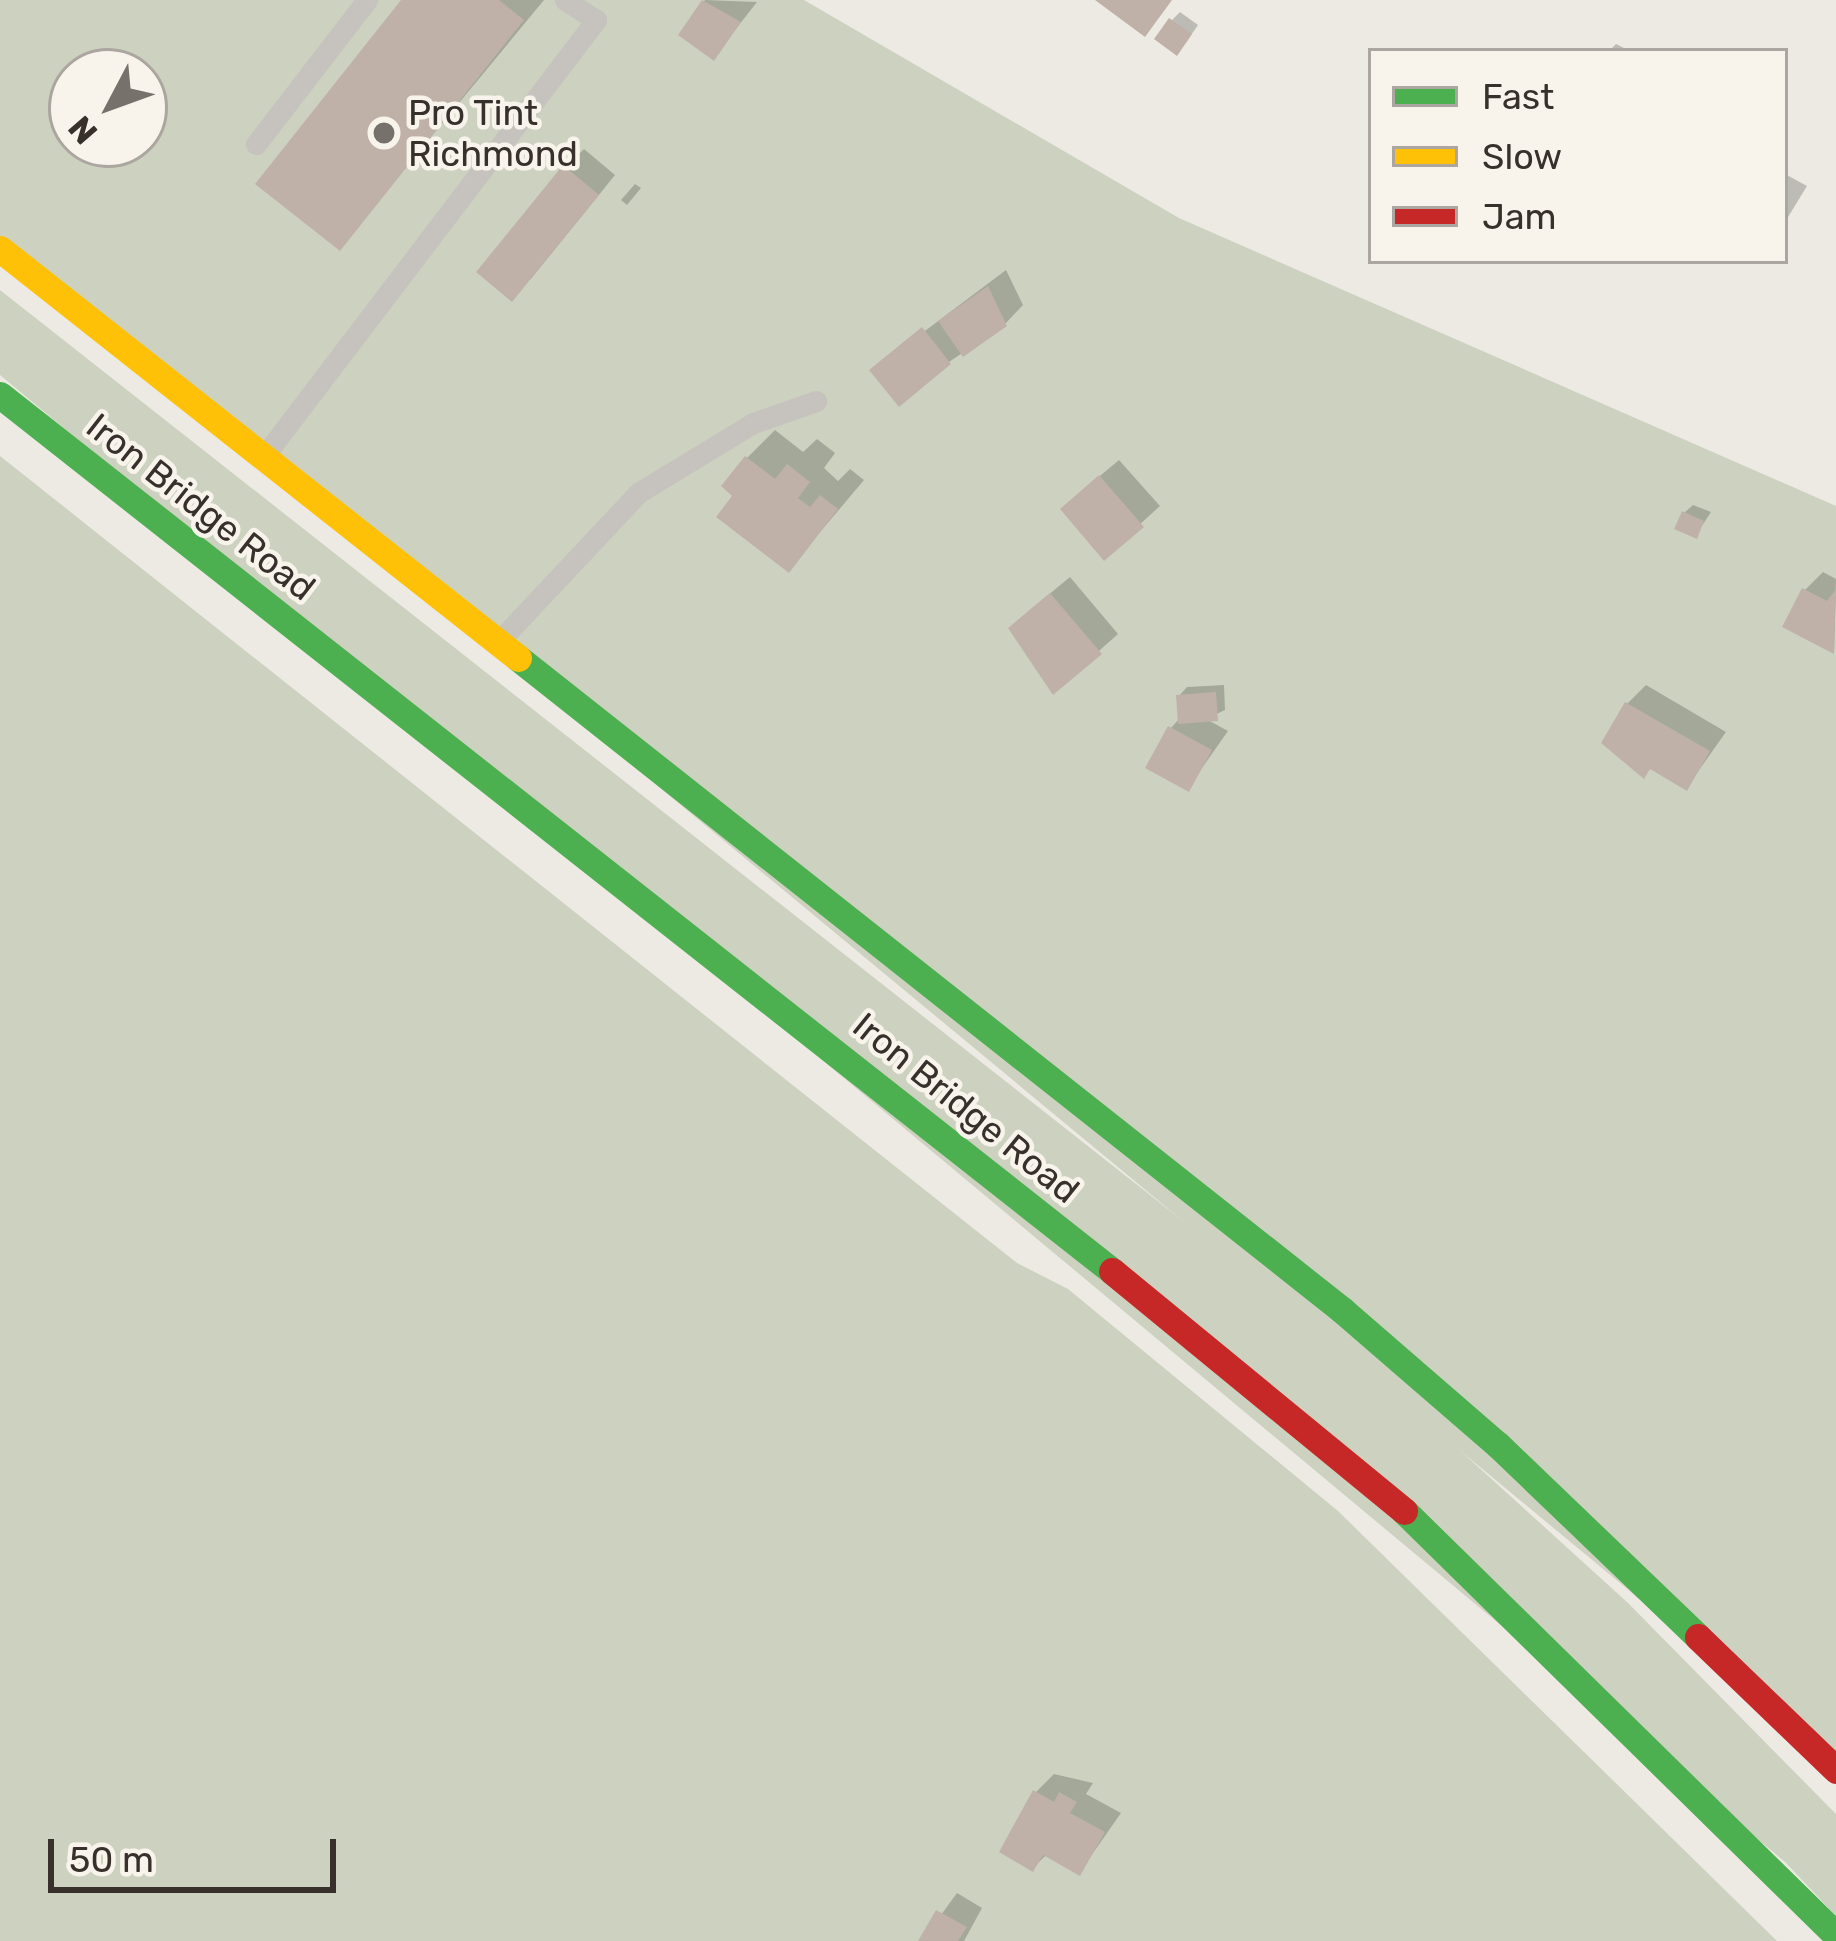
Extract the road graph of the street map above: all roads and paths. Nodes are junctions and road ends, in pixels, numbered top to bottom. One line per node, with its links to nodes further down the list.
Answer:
1 (367, 0): 3 (lane)
2 (565, 0): 7 (lane)
3 (256, 144)
4 (0, 249): 7 (main road, Iron Bridge Road)
5 (0, 395): 10 (main road, Iron Bridge Road)
6 (816, 401): 8 (lane)
7 (264, 457): 8 (main road, Iron Bridge Road)
8 (500, 642): 9 (main road, Iron Bridge Road)
9 (1836, 1770)
10 (1836, 1935)

